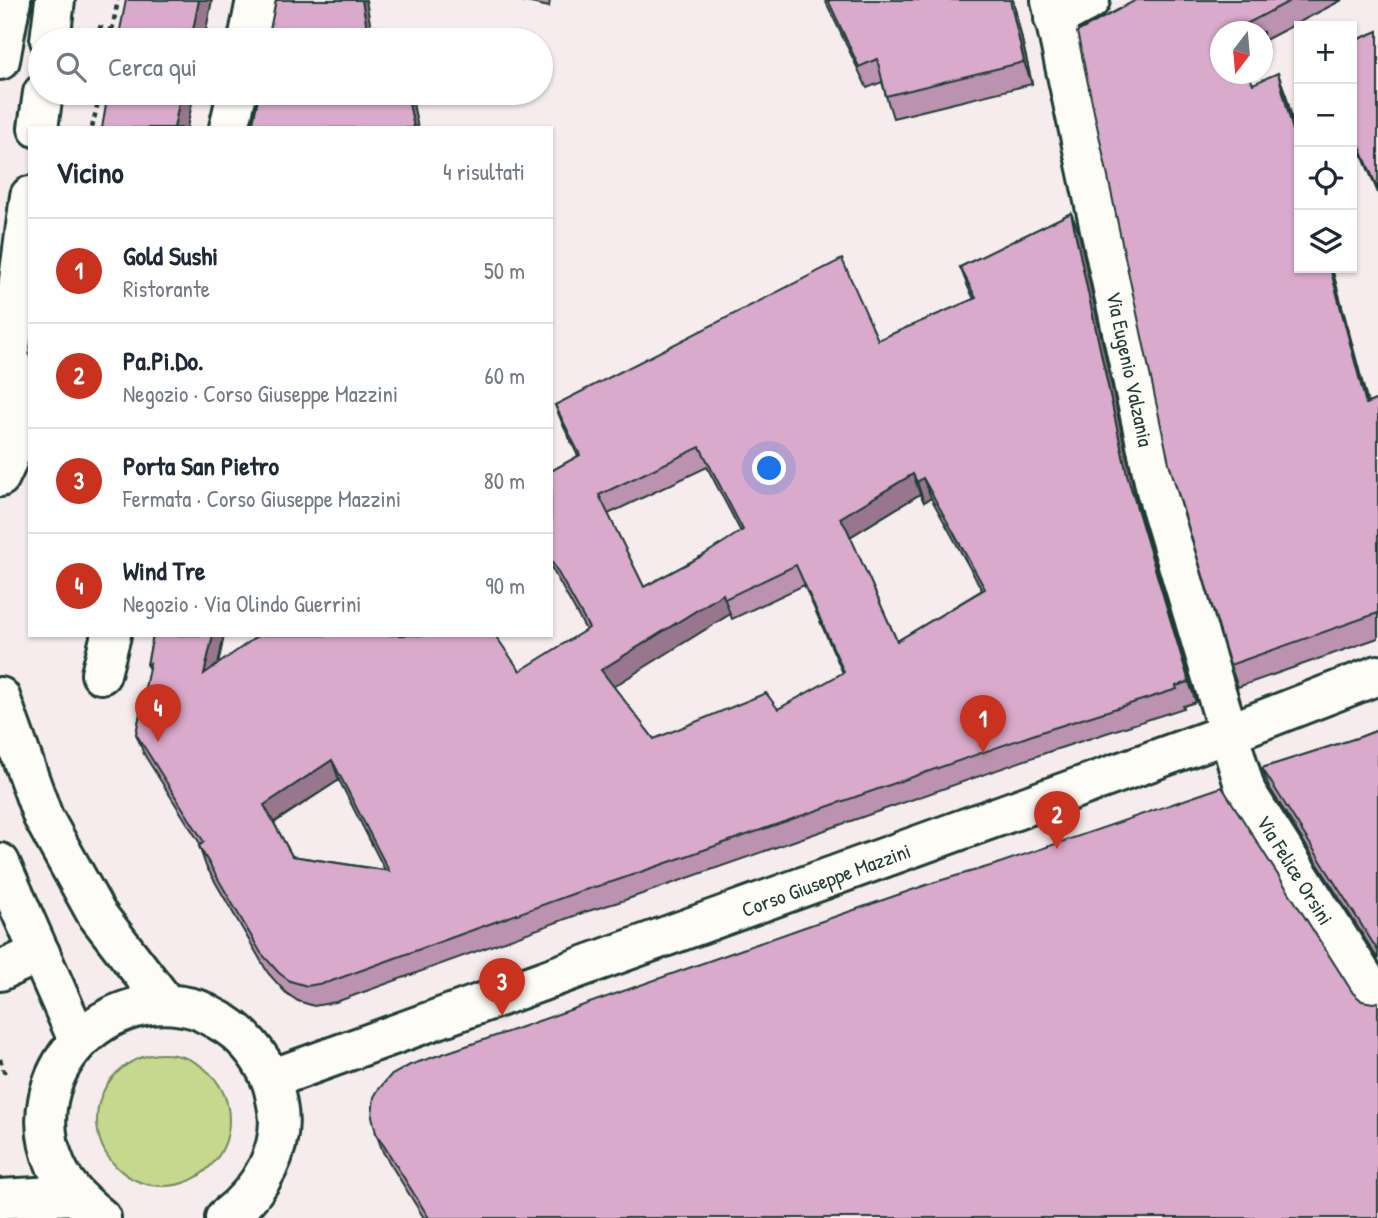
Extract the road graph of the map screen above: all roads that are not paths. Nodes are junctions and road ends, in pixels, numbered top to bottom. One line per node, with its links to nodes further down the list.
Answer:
1 (11, 0): 8 (street)
2 (55, 0): 6 (street)
3 (256, 0): 7 (street)
4 (1090, 0): 5 (street)
5 (1053, 9): 21 (street, Via Eugenio Valzania)
6 (52, 28)
7 (250, 28)
8 (0, 57)
9 (41, 105): 11 (street)
10 (234, 105): 12 (street)
11 (38, 126)
12 (229, 126)
13 (28, 208): 14 (street)
14 (5, 346): 15 (street)
15 (24, 428): 16 (street)
16 (0, 477)
17 (110, 637): 18 (street)
18 (101, 674)
19 (1378, 675): 21 (street, Corso Giuseppe Mazzini)
20 (0, 696): 26 (street)
21 (1229, 733): 25 (street, Via Felice Orsini); 28 (street, Corso Giuseppe Mazzini)
22 (0, 863): 23 (street)
23 (40, 953): 24 (street); 27 (street)
24 (0, 971)
25 (1378, 1000)
26 (166, 1004): 27 (street); 28 (street)
27 (78, 1040): 30 (street)
28 (271, 1079): 31 (street)
29 (0, 1199): 30 (street)
30 (87, 1207)
31 (239, 1214)

